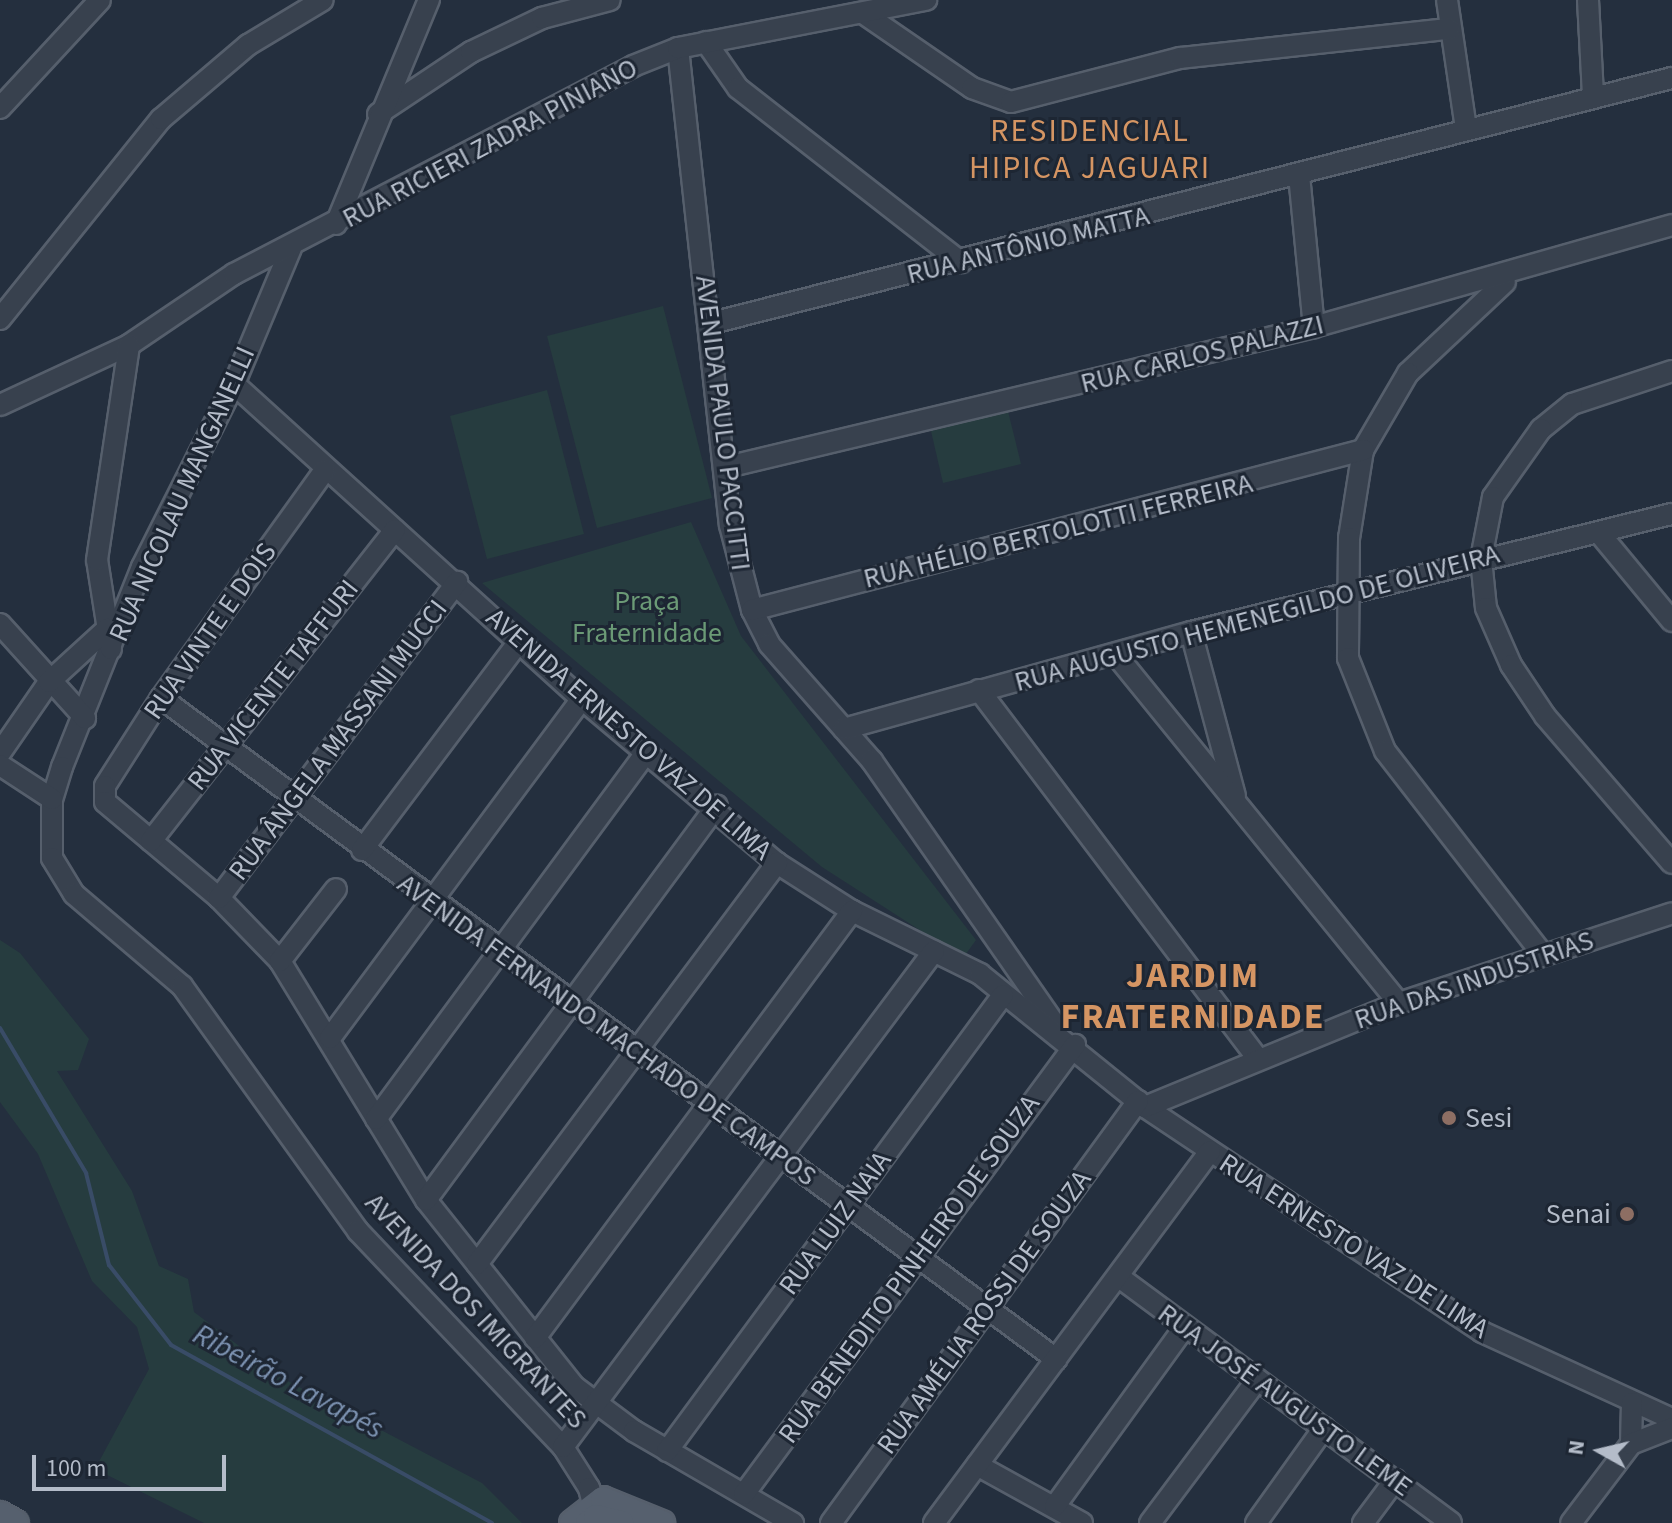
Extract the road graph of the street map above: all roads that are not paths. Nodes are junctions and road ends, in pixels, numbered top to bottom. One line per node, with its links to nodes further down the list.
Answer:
1 (100, 0): 14 (street)
2 (323, 0): 23 (street)
3 (610, 0): 15 (street)
4 (926, 0): 8 (street, RUA RICIERI ZADRA PINIANO)
5 (1447, 0): 9 (street)
6 (1588, 0): 13 (street)
7 (422, 5): 15 (street)
8 (863, 13): 9 (street); 10 (street, RUA RICIERI ZADRA PINIANO)
9 (1449, 29): 16 (street)
10 (706, 42): 11 (street, RUA RICIERI ZADRA PINIANO); 21 (street)
11 (678, 48): 18 (street, RUA RICIERI ZADRA PINIANO); 24 (street, AVENIDA PAULO PACCITTI)
12 (1672, 78): 13 (street, RUA ANTÔNIO MATTA)
13 (1593, 95): 16 (street, RUA ANTÔNIO MATTA)
14 (0, 108)
15 (378, 114): 18 (street)
16 (1466, 129): 17 (street, RUA ANTÔNIO MATTA)
17 (1299, 175): 21 (street, RUA ANTÔNIO MATTA); 25 (street)
18 (336, 224): 20 (street, RUA RICIERI ZADRA PINIANO)
19 (1672, 225): 22 (street, RUA CARLOS PALAZZI)
20 (291, 248): 26 (street, RUA RICIERI ZADRA PINIANO); 28 (street, RUA NICOLAU MANGANELLI)
21 (961, 262): 24 (street, RUA ANTÔNIO MATTA)
22 (1524, 272): 25 (street, RUA CARLOS PALAZZI); 30 (street)
23 (0, 319)
24 (708, 324): 31 (street, AVENIDA PAULO PACCITTI)
25 (1314, 327): 31 (street, RUA CARLOS PALAZZI)
26 (129, 345): 29 (street, RUA RICIERI ZADRA PINIANO); 42 (street)
27 (1672, 371): 36 (street)
28 (234, 384): 32 (street, AVENIDA ERNESTO VAZ DE LIMA); 45 (street, RUA NICOLAU MANGANELLI)
29 (0, 405)
30 (1363, 450): 38 (street); 39 (street, RUA HÉLIO BERTOLOTTI FERREIRA)
31 (727, 467): 39 (street, AVENIDA PAULO PACCITTI)
32 (325, 470): 34 (street, AVENIDA ERNESTO VAZ DE LIMA); 49 (street, RUA VINTE E DOIS)
33 (1672, 514): 35 (street, RUA AUGUSTO HEMENEGILDO DE OLIVEIRA)
34 (395, 530): 37 (street, AVENIDA ERNESTO VAZ DE LIMA); 53 (street, RUA VICENTE TAFFURI)
35 (1600, 534): 36 (street, RUA AUGUSTO HEMENEGILDO DE OLIVEIRA); 40 (street)
36 (1481, 559): 38 (street, RUA AUGUSTO HEMENEGILDO DE OLIVEIRA); 64 (street)
37 (457, 582): 44 (street, AVENIDA ERNESTO VAZ DE LIMA); 57 (street, RUA ÂNGELA MASSANI MUCCI)
38 (1347, 595): 43 (street, RUA AUGUSTO HEMENEGILDO DE OLIVEIRA); 73 (street)
39 (752, 610): 52 (street, AVENIDA PAULO PACCITTI)
40 (1672, 621)
41 (0, 624): 47 (street)
42 (107, 629): 45 (street); 47 (street)
43 (1191, 632): 46 (street, RUA AUGUSTO HEMENEGILDO DE OLIVEIRA); 59 (street)
44 (519, 642): 50 (street, AVENIDA ERNESTO VAZ DE LIMA); 62 (street)
45 (111, 649): 51 (street, RUA NICOLAU MANGANELLI)
46 (1116, 655): 48 (street, RUA AUGUSTO HEMENEGILDO DE OLIVEIRA); 59 (street)
47 (49, 682): 51 (street); 55 (street)
48 (979, 690): 52 (street, RUA AUGUSTO HEMENEGILDO DE OLIVEIRA); 83 (street)
49 (161, 698): 53 (street, AVENIDA FERNANDO MACHADO DE CAMPOS); 61 (street, RUA VINTE E DOIS)
50 (582, 699): 54 (street, AVENIDA ERNESTO VAZ DE LIMA); 67 (street)
51 (85, 718): 58 (street, RUA NICOLAU MANGANELLI)
52 (844, 729): 70 (street, AVENIDA PAULO PACCITTI)
53 (226, 747): 57 (street, AVENIDA FERNANDO MACHADO DE CAMPOS); 61 (street, RUA VICENTE TAFFURI)
54 (647, 752): 60 (street, AVENIDA ERNESTO VAZ DE LIMA); 71 (street)
55 (0, 753)
56 (0, 765): 58 (street)
57 (295, 798): 62 (street, AVENIDA FERNANDO MACHADO DE CAMPOS); 66 (street, RUA ÂNGELA MASSANI MUCCI)
58 (52, 799): 81 (street, RUA NICOLAU MANGANELLI)
59 (1237, 804): 78 (street)
60 (717, 806): 63 (street, AVENIDA ERNESTO VAZ DE LIMA); 77 (street)
61 (151, 841): 66 (street)
62 (362, 850): 67 (street, AVENIDA FERNANDO MACHADO DE CAMPOS)
63 (777, 863): 68 (street, AVENIDA ERNESTO VAZ DE LIMA); 82 (street)
64 (1672, 863)
65 (336, 889): 74 (street)
66 (219, 898): 74 (street)
67 (431, 901): 71 (street, AVENIDA FERNANDO MACHADO DE CAMPOS); 79 (street)
68 (852, 911): 72 (street, AVENIDA ERNESTO VAZ DE LIMA); 84 (street)
69 (1672, 913): 73 (street, RUA DAS INDUSTRIAS)
70 (999, 943): 75 (street); 80 (street, AVENIDA PAULO PACCITTI)
71 (501, 951): 77 (street, AVENIDA FERNANDO MACHADO DE CAMPOS); 86 (street)
72 (934, 951): 75 (street, AVENIDA ERNESTO VAZ DE LIMA); 88 (street)
73 (1543, 955): 78 (street, RUA DAS INDUSTRIAS)
74 (280, 961): 79 (street)
75 (980, 974): 76 (street, AVENIDA ERNESTO VAZ DE LIMA)
76 (1003, 995): 80 (street, AVENIDA ERNESTO VAZ DE LIMA); 90 (street, RUA LUIZ NAIA)
77 (571, 1003): 82 (street, AVENIDA FERNANDO MACHADO DE CAMPOS); 89 (street)
78 (1399, 1003): 83 (street, RUA DAS INDUSTRIAS)
79 (330, 1038): 86 (street)
80 (1068, 1039): 85 (street, RUA ERNESTO VAZ DE LIMA); 91 (street, RUA BENEDITO PINHEIRO DE SOUZA)
81 (228, 1048): 105 (street, AVENIDA DOS IMIGRANTES)
82 (636, 1051): 84 (street, AVENIDA FERNANDO MACHADO DE CAMPOS); 92 (street)
83 (1258, 1059): 85 (street, RUA DAS INDUSTRIAS)
84 (707, 1103): 88 (street, AVENIDA FERNANDO MACHADO DE CAMPOS); 96 (street)
85 (1141, 1104): 87 (street, RUA ERNESTO VAZ DE LIMA); 94 (street, RUA AMÉLIA ROSSI DE SOUZA)
86 (376, 1119): 89 (street)
87 (1210, 1151): 93 (street); 99 (street, RUA ERNESTO VAZ DE LIMA)
88 (779, 1156): 90 (street, AVENIDA FERNANDO MACHADO DE CAMPOS); 100 (street)
89 (426, 1200): 92 (street)
90 (847, 1208): 91 (street, AVENIDA FERNANDO MACHADO DE CAMPOS); 106 (street, RUA LUIZ NAIA)
91 (916, 1259): 94 (street, AVENIDA FERNANDO MACHADO DE CAMPOS); 109 (street, RUA BENEDITO PINHEIRO DE SOUZA)
92 (477, 1264): 96 (street)
93 (1119, 1277): 95 (street, RUA JOSÉ AUGUSTO LEME); 97 (street)
94 (986, 1311): 97 (street, AVENIDA FERNANDO MACHADO DE CAMPOS); 118 (street, RUA AMÉLIA ROSSI DE SOUZA)
95 (1184, 1328): 98 (street, RUA JOSÉ AUGUSTO LEME); 110 (street)
96 (535, 1338): 100 (street)
97 (1056, 1359): 107 (street)
98 (1257, 1380): 102 (street, RUA JOSÉ AUGUSTO LEME); 121 (street)
99 (1632, 1403): 101 (street, RUA ERNESTO VAZ DE LIMA); 104 (street)
100 (593, 1404): 105 (street); 106 (street)
101 (1672, 1419)
102 (1324, 1428): 108 (street, RUA JOSÉ AUGUSTO LEME); 122 (street)
103 (1672, 1428): 104 (street)
104 (1631, 1444): 125 (street)
105 (563, 1447): 111 (street, AVENIDA DOS IMIGRANTES)
106 (667, 1451): 109 (street)
107 (977, 1465): 110 (street); 119 (street)
108 (1395, 1480): 123 (street); 124 (street, RUA JOSÉ AUGUSTO LEME)
109 (744, 1494): 117 (street)
110 (1055, 1506): 120 (street)
111 (593, 1513): 114 (main road); 115 (main road); 116 (main road)
112 (0, 1514): 113 (main road)
113 (16, 1523)
114 (572, 1523)
115 (621, 1523)
116 (662, 1523)
117 (793, 1523)
118 (831, 1523)
119 (934, 1523)
120 (1082, 1523)
121 (1150, 1523)
122 (1256, 1523)
123 (1363, 1523)
124 (1451, 1523)
125 (1571, 1523)

